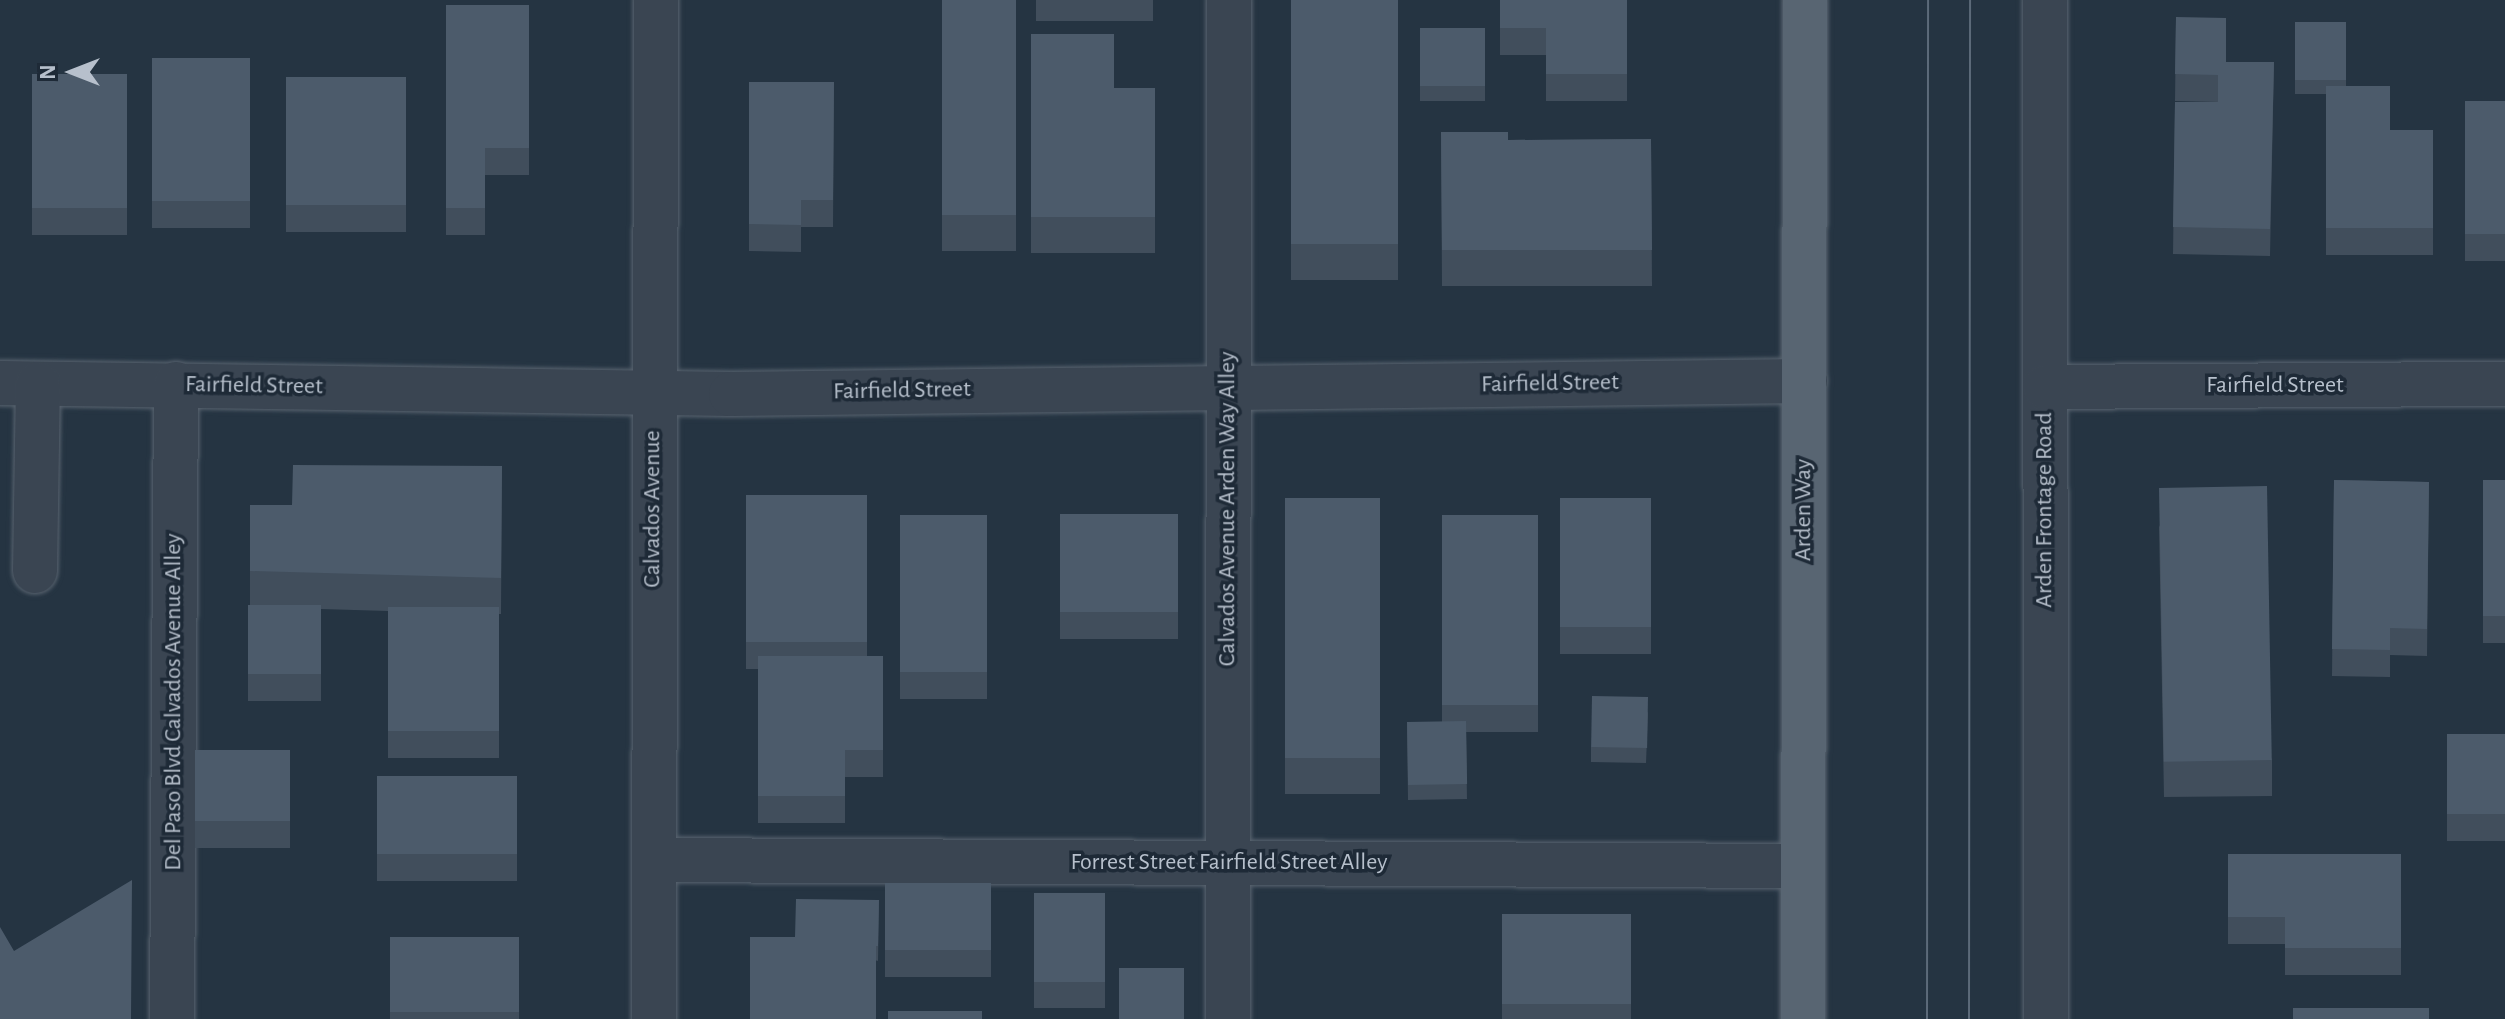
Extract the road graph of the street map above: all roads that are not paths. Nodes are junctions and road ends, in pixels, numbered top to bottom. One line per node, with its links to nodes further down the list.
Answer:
1 (656, 0): 11 (street, Calvados Avenue)
2 (1229, 0): 9 (street, Calvados Avenue Arden Way Alley)
3 (1805, 0): 5 (main road, Arden Way)
4 (2045, 0): 10 (street, Arden Frontage Road)
5 (1805, 381): 9 (street, Fairfield Street); 15 (main road, Arden Way)
6 (19, 384): 7 (street, Fairfield Street); 12 (street)
7 (176, 384): 11 (street, Fairfield Street); 16 (street, Del Paso Blvd Calvados Avenue Alley)
8 (2505, 384): 10 (street, Fairfield Street)
9 (1228, 387): 11 (street, Fairfield Street); 14 (street, Calvados Avenue Arden Way Alley)
10 (2045, 387): 20 (street, Arden Frontage Road)
11 (652, 393): 13 (street, Calvados Avenue)
12 (35, 571)
13 (654, 860): 14 (street, Forrest Street Fairfield Street Alley); 17 (street, Calvados Avenue)
14 (1228, 863): 15 (street, Forrest Street Fairfield Street Alley); 18 (street, Calvados Avenue Arden Way Alley)
15 (1803, 866): 19 (main road, Arden Way)
16 (172, 1019)
17 (654, 1019)
18 (1228, 1019)
19 (1803, 1019)
20 (2046, 1019)

